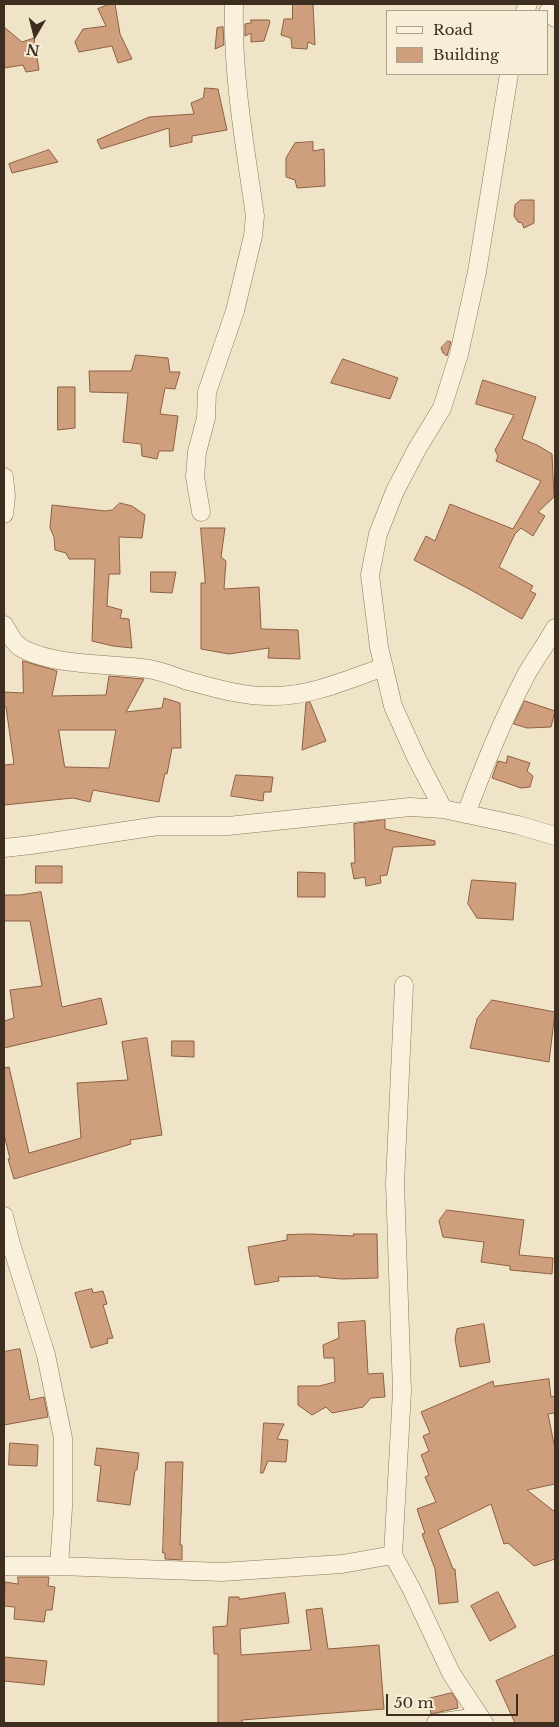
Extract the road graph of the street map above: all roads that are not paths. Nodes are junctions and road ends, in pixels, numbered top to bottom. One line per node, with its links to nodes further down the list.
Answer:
1 (234, 4): 4 (street)
2 (509, 75): 8 (street)
3 (4, 477): 5 (street)
4 (201, 512)
5 (4, 514)
6 (4, 625): 8 (street)
7 (555, 628): 10 (street)
8 (384, 667): 9 (street)
9 (443, 809): 10 (street); 12 (street)
10 (466, 814): 11 (street)
11 (555, 836)
12 (4, 848)
13 (404, 985): 15 (street)
14 (4, 1216): 17 (street)
15 (393, 1556): 17 (street); 18 (street)
16 (4, 1566): 17 (street)
17 (59, 1566)
18 (482, 1720): 19 (street)
19 (436, 1723)

